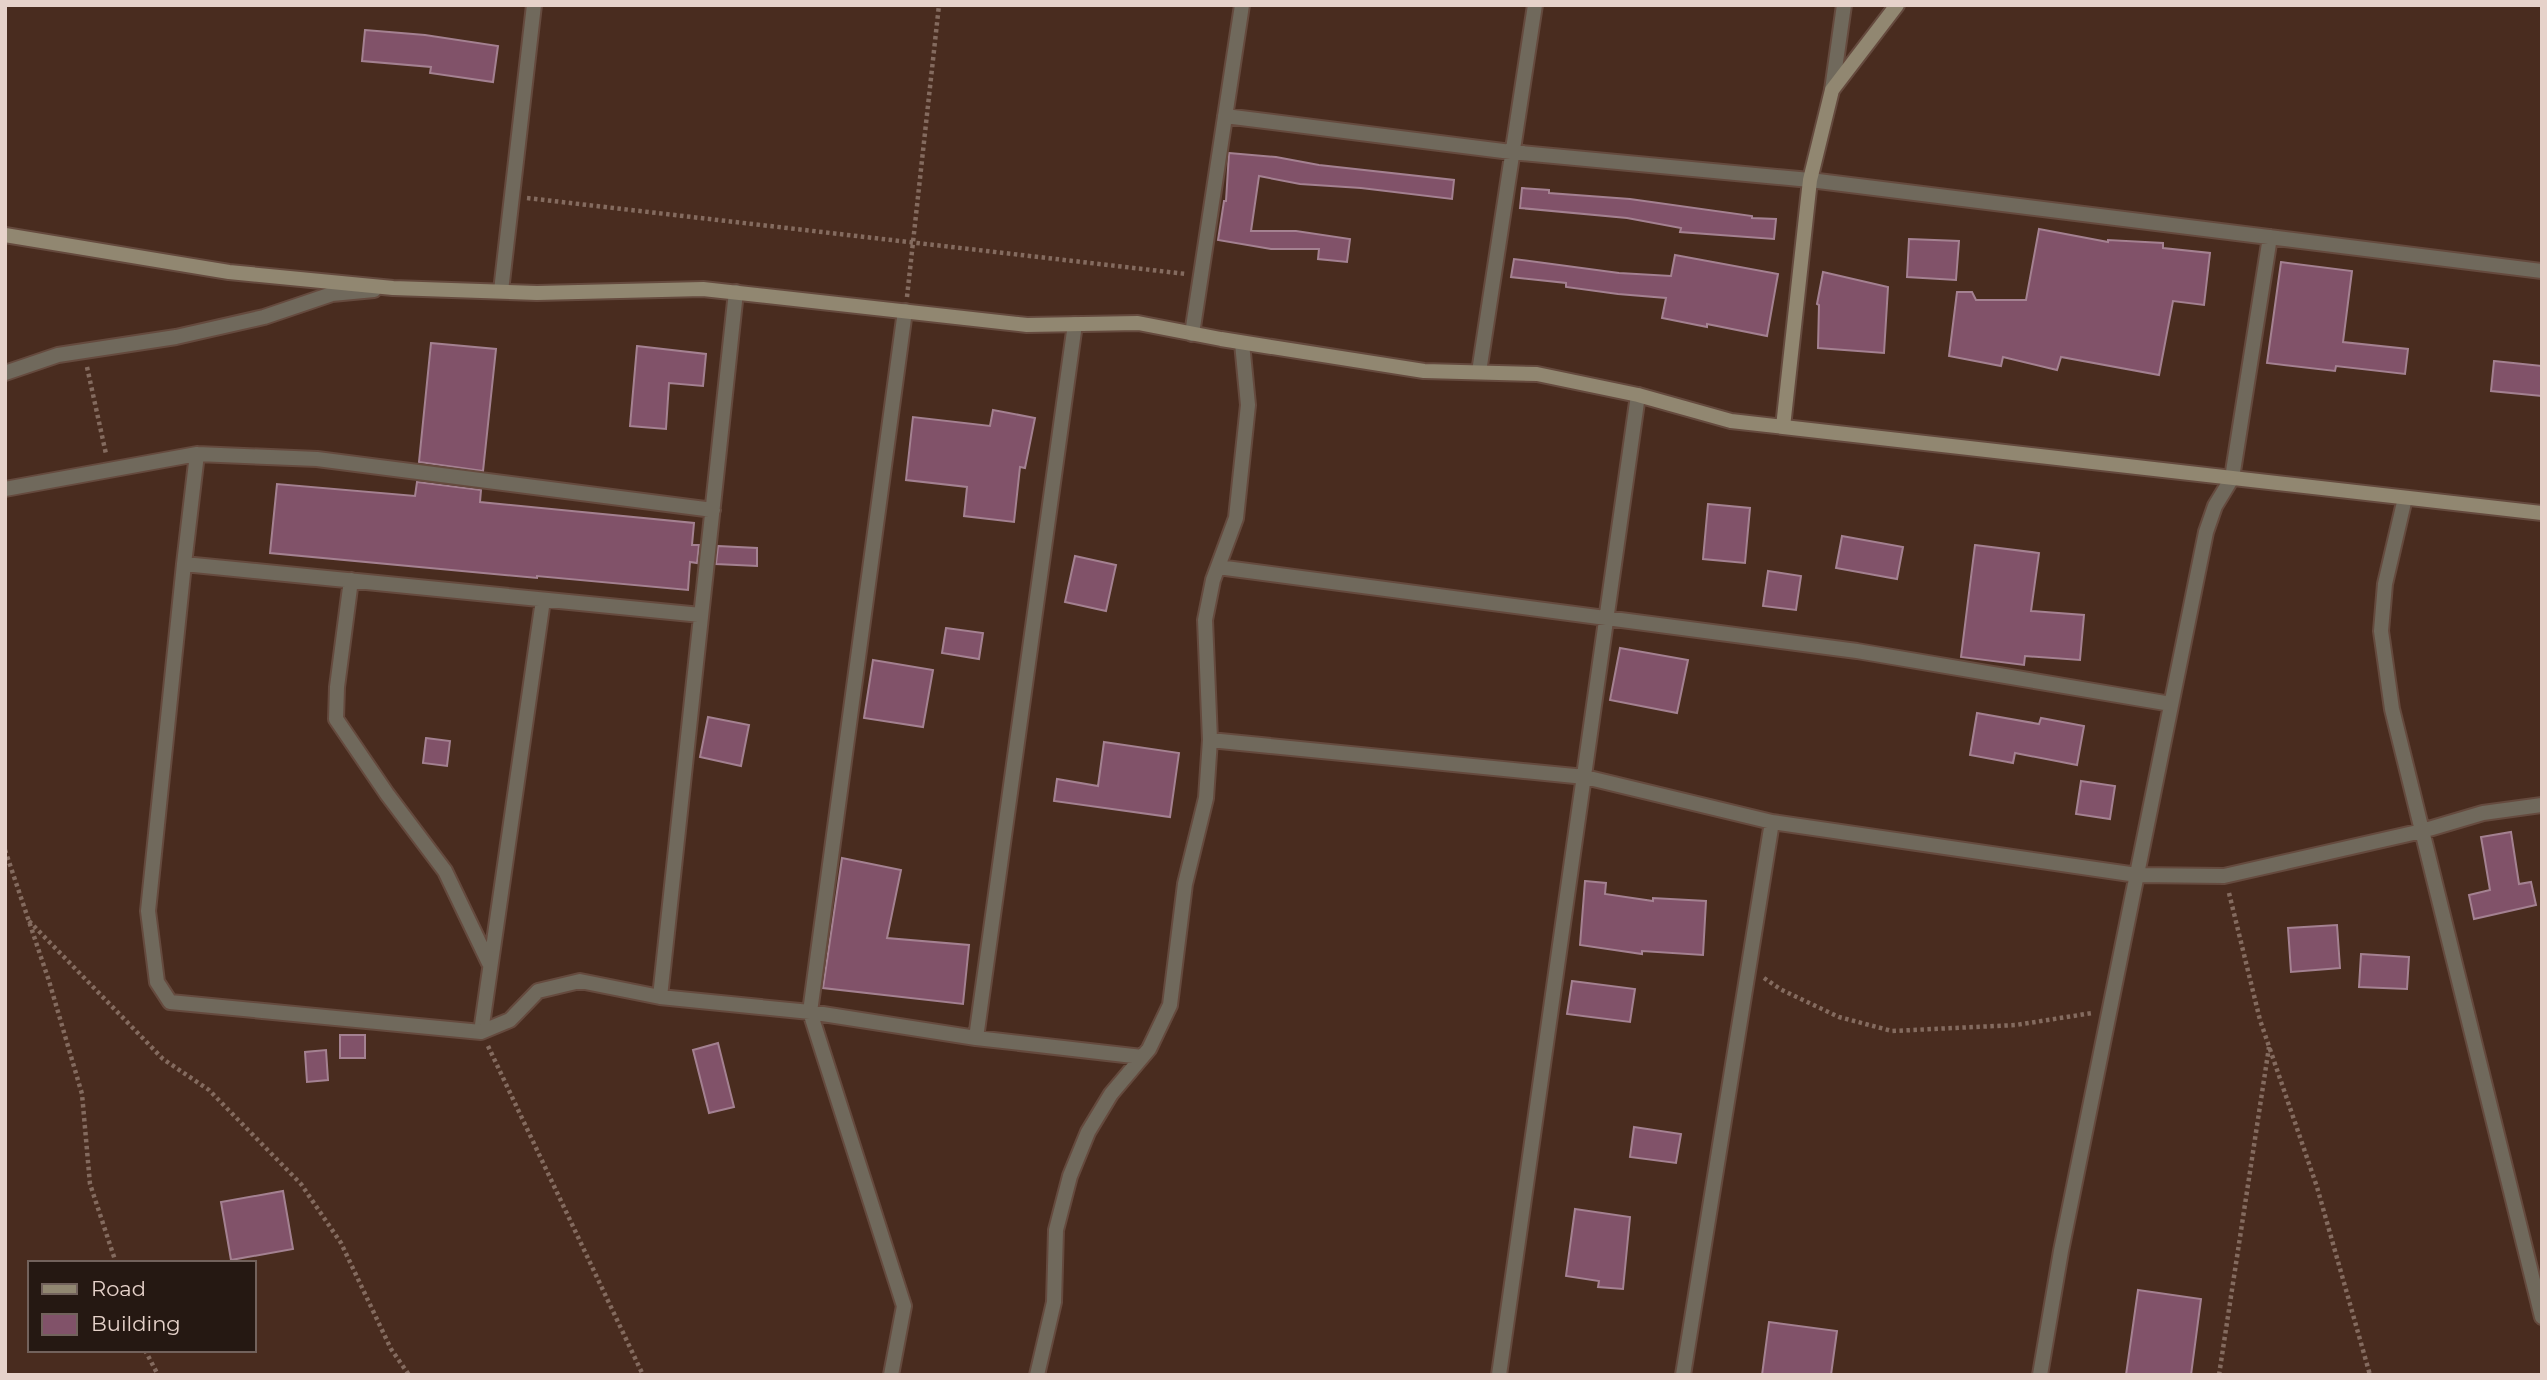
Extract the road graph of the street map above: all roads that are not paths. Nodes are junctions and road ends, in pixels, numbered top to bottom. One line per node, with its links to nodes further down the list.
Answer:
1 (534, 5): 14 (street)
2 (1242, 5): 7 (street)
3 (1535, 5): 8 (street)
4 (1844, 5): 6 (street)
5 (1897, 5): 6 (main road)
6 (1832, 90): 9 (main road)
7 (1226, 116): 8 (street); 18 (street)
8 (1511, 152): 9 (street); 20 (street)
9 (1810, 180): 11 (street); 23 (main road)
10 (5, 235): 13 (main road)
11 (2270, 237): 12 (street); 25 (street)
12 (2542, 271)
13 (393, 288): 14 (main road); 21 (street)
14 (501, 291): 15 (main road)
15 (736, 292): 16 (main road); 28 (street)
16 (905, 311): 17 (main road); 45 (street)
17 (1076, 324): 18 (main road); 47 (street)
18 (1192, 334): 19 (main road)
19 (1242, 342): 20 (main road); 31 (street)
20 (1479, 372): 22 (main road)
21 (5, 373)
22 (1638, 395): 23 (main road); 35 (street)
23 (1783, 427): 25 (main road)
24 (197, 454): 26 (street); 28 (street); 30 (street)
25 (2232, 478): 27 (main road); 36 (street)
26 (5, 489)
27 (2405, 498): 29 (main road); 41 (street)
28 (713, 510): 34 (street)
29 (2542, 513)
30 (184, 564): 32 (street); 46 (street)
31 (1218, 567): 35 (street); 37 (street)
32 (351, 580): 33 (street); 43 (street)
33 (543, 600): 34 (street); 43 (street)
34 (701, 615): 44 (street)
35 (1607, 619): 36 (street); 38 (street)
36 (2171, 704): 42 (street)
37 (1210, 740): 38 (street); 48 (street)
38 (1585, 777): 40 (street); 52 (street)
39 (2542, 805): 41 (street)
40 (1772, 822): 42 (street); 53 (street)
41 (2422, 831): 42 (street); 49 (street)
42 (2137, 875): 54 (street)
43 (490, 964): 46 (street)
44 (660, 997): 45 (street); 46 (street)
45 (810, 1012): 47 (street); 50 (street)
46 (481, 1032)
47 (976, 1038): 48 (street)
48 (1142, 1057): 51 (street)
49 (2542, 1317)
50 (891, 1375)
51 (1037, 1375)
52 (1499, 1375)
53 (1683, 1375)
54 (2040, 1375)

